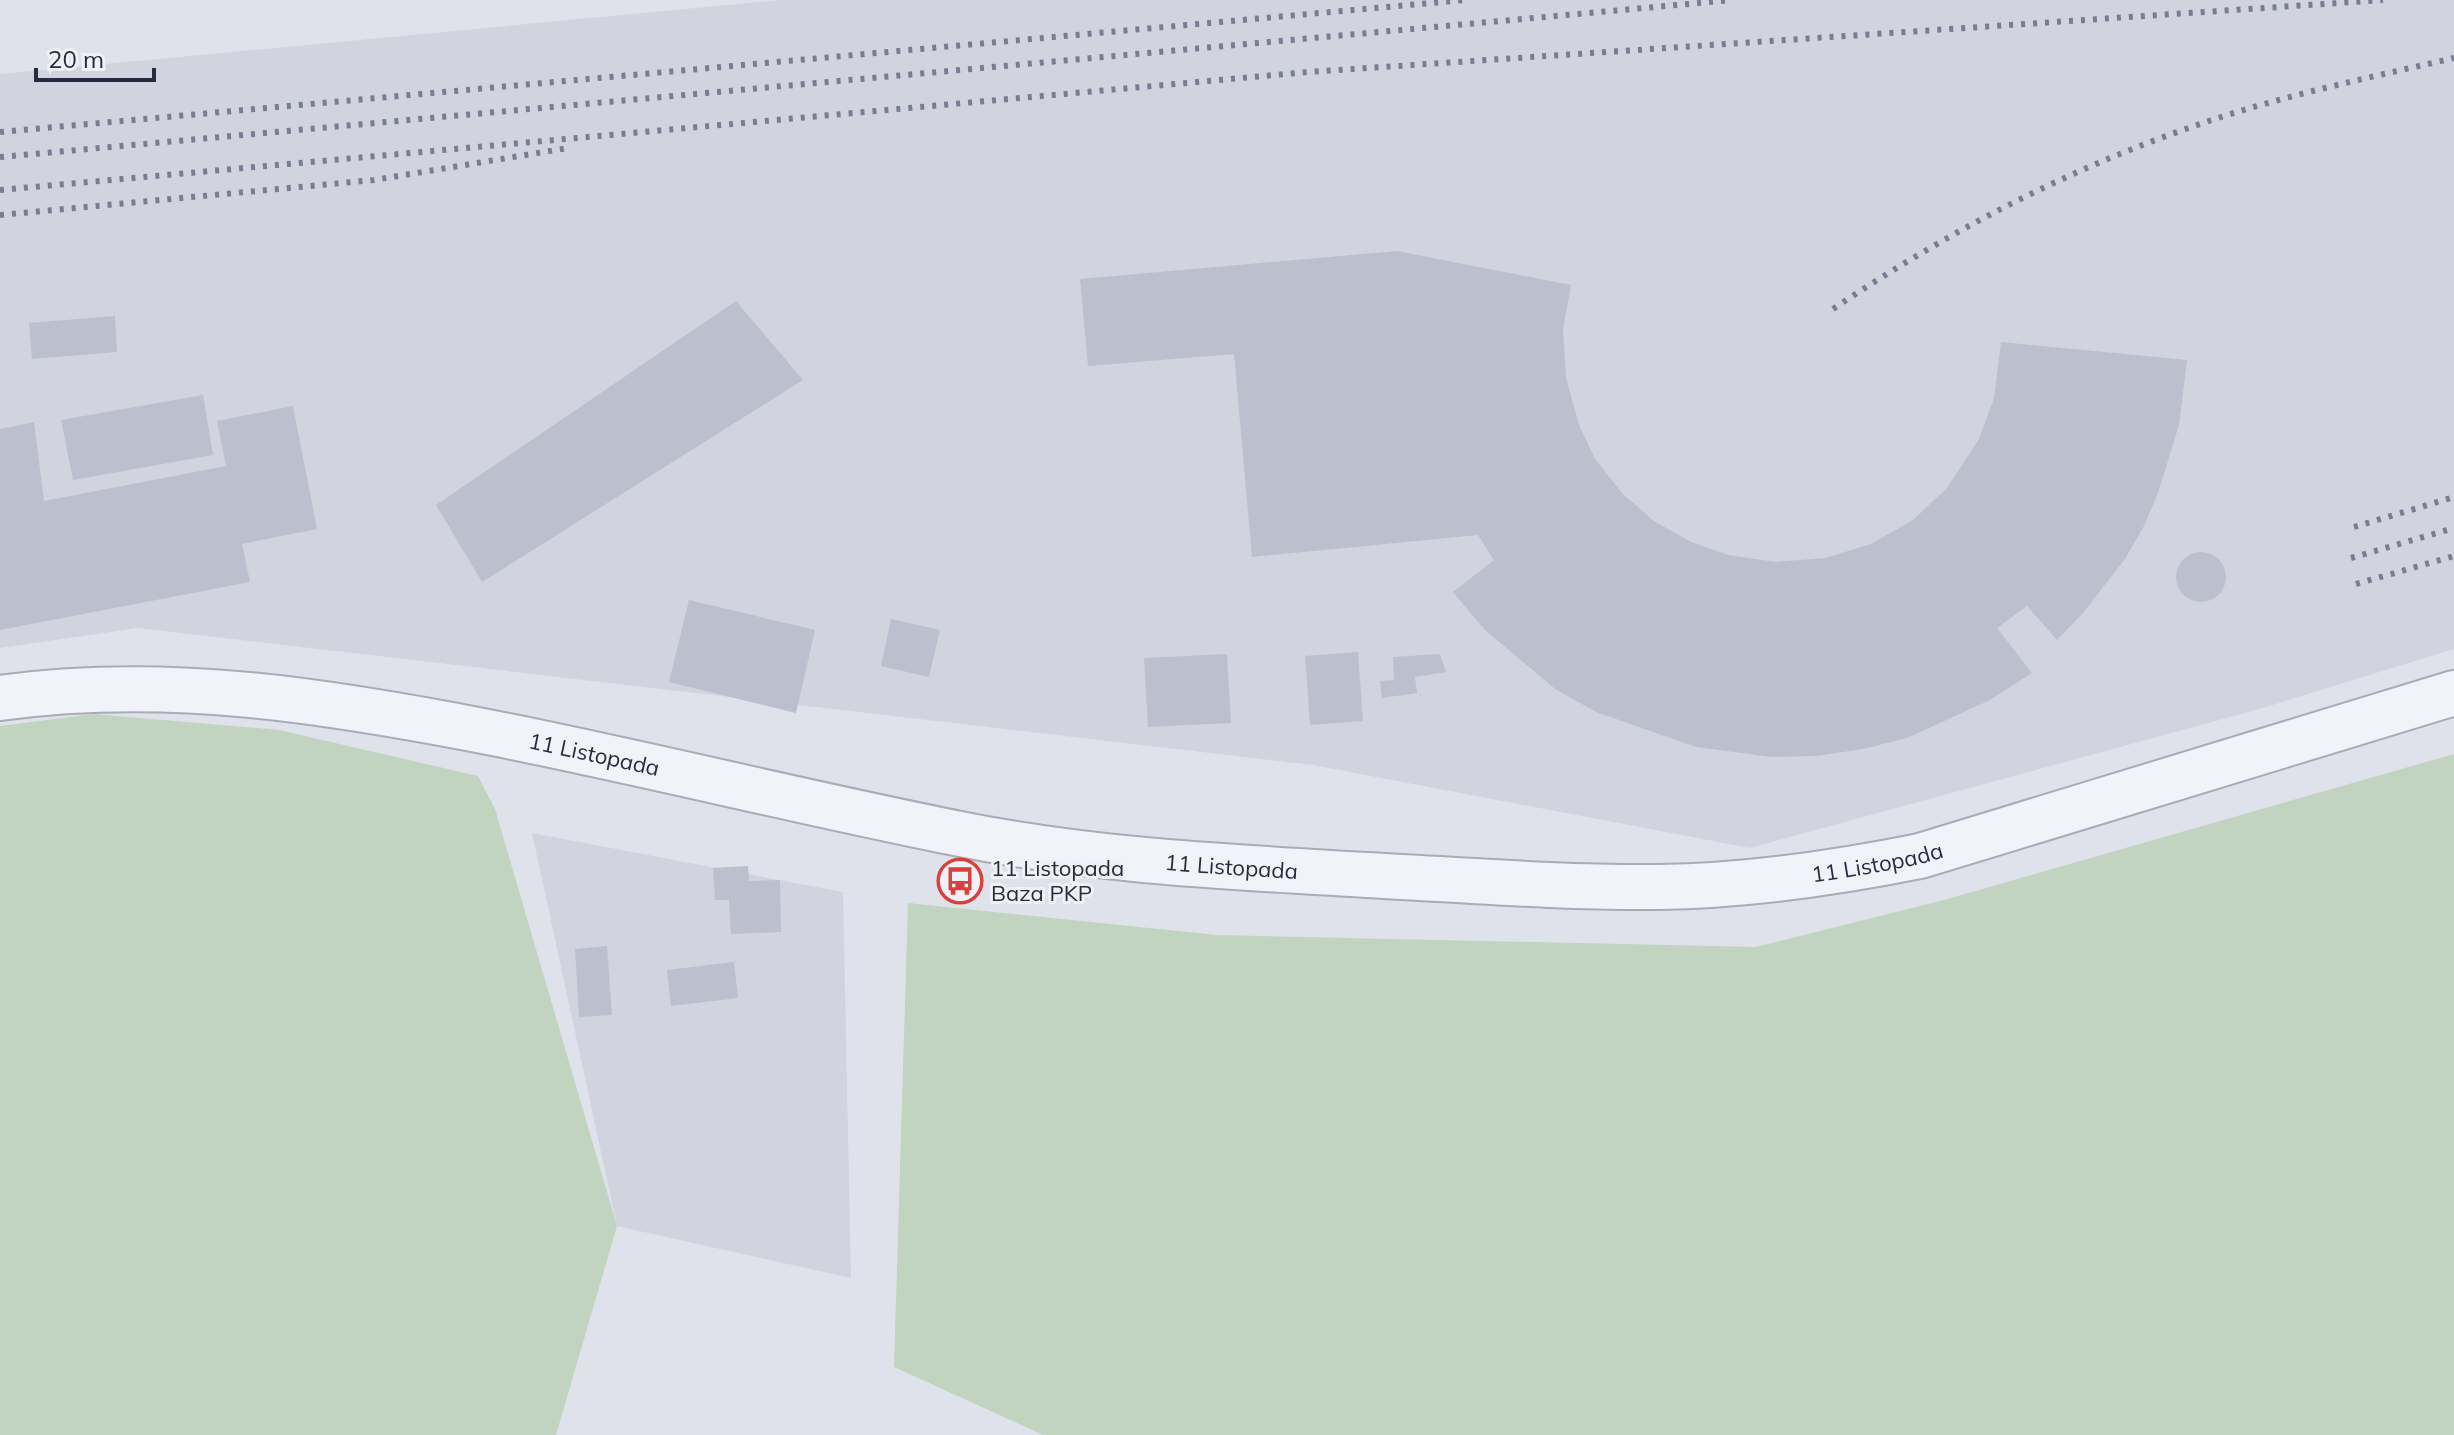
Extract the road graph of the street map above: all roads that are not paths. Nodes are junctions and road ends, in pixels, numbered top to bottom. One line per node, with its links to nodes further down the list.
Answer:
1 (2454, 693): 2 (street, 11 Listopada)
2 (0, 698)

